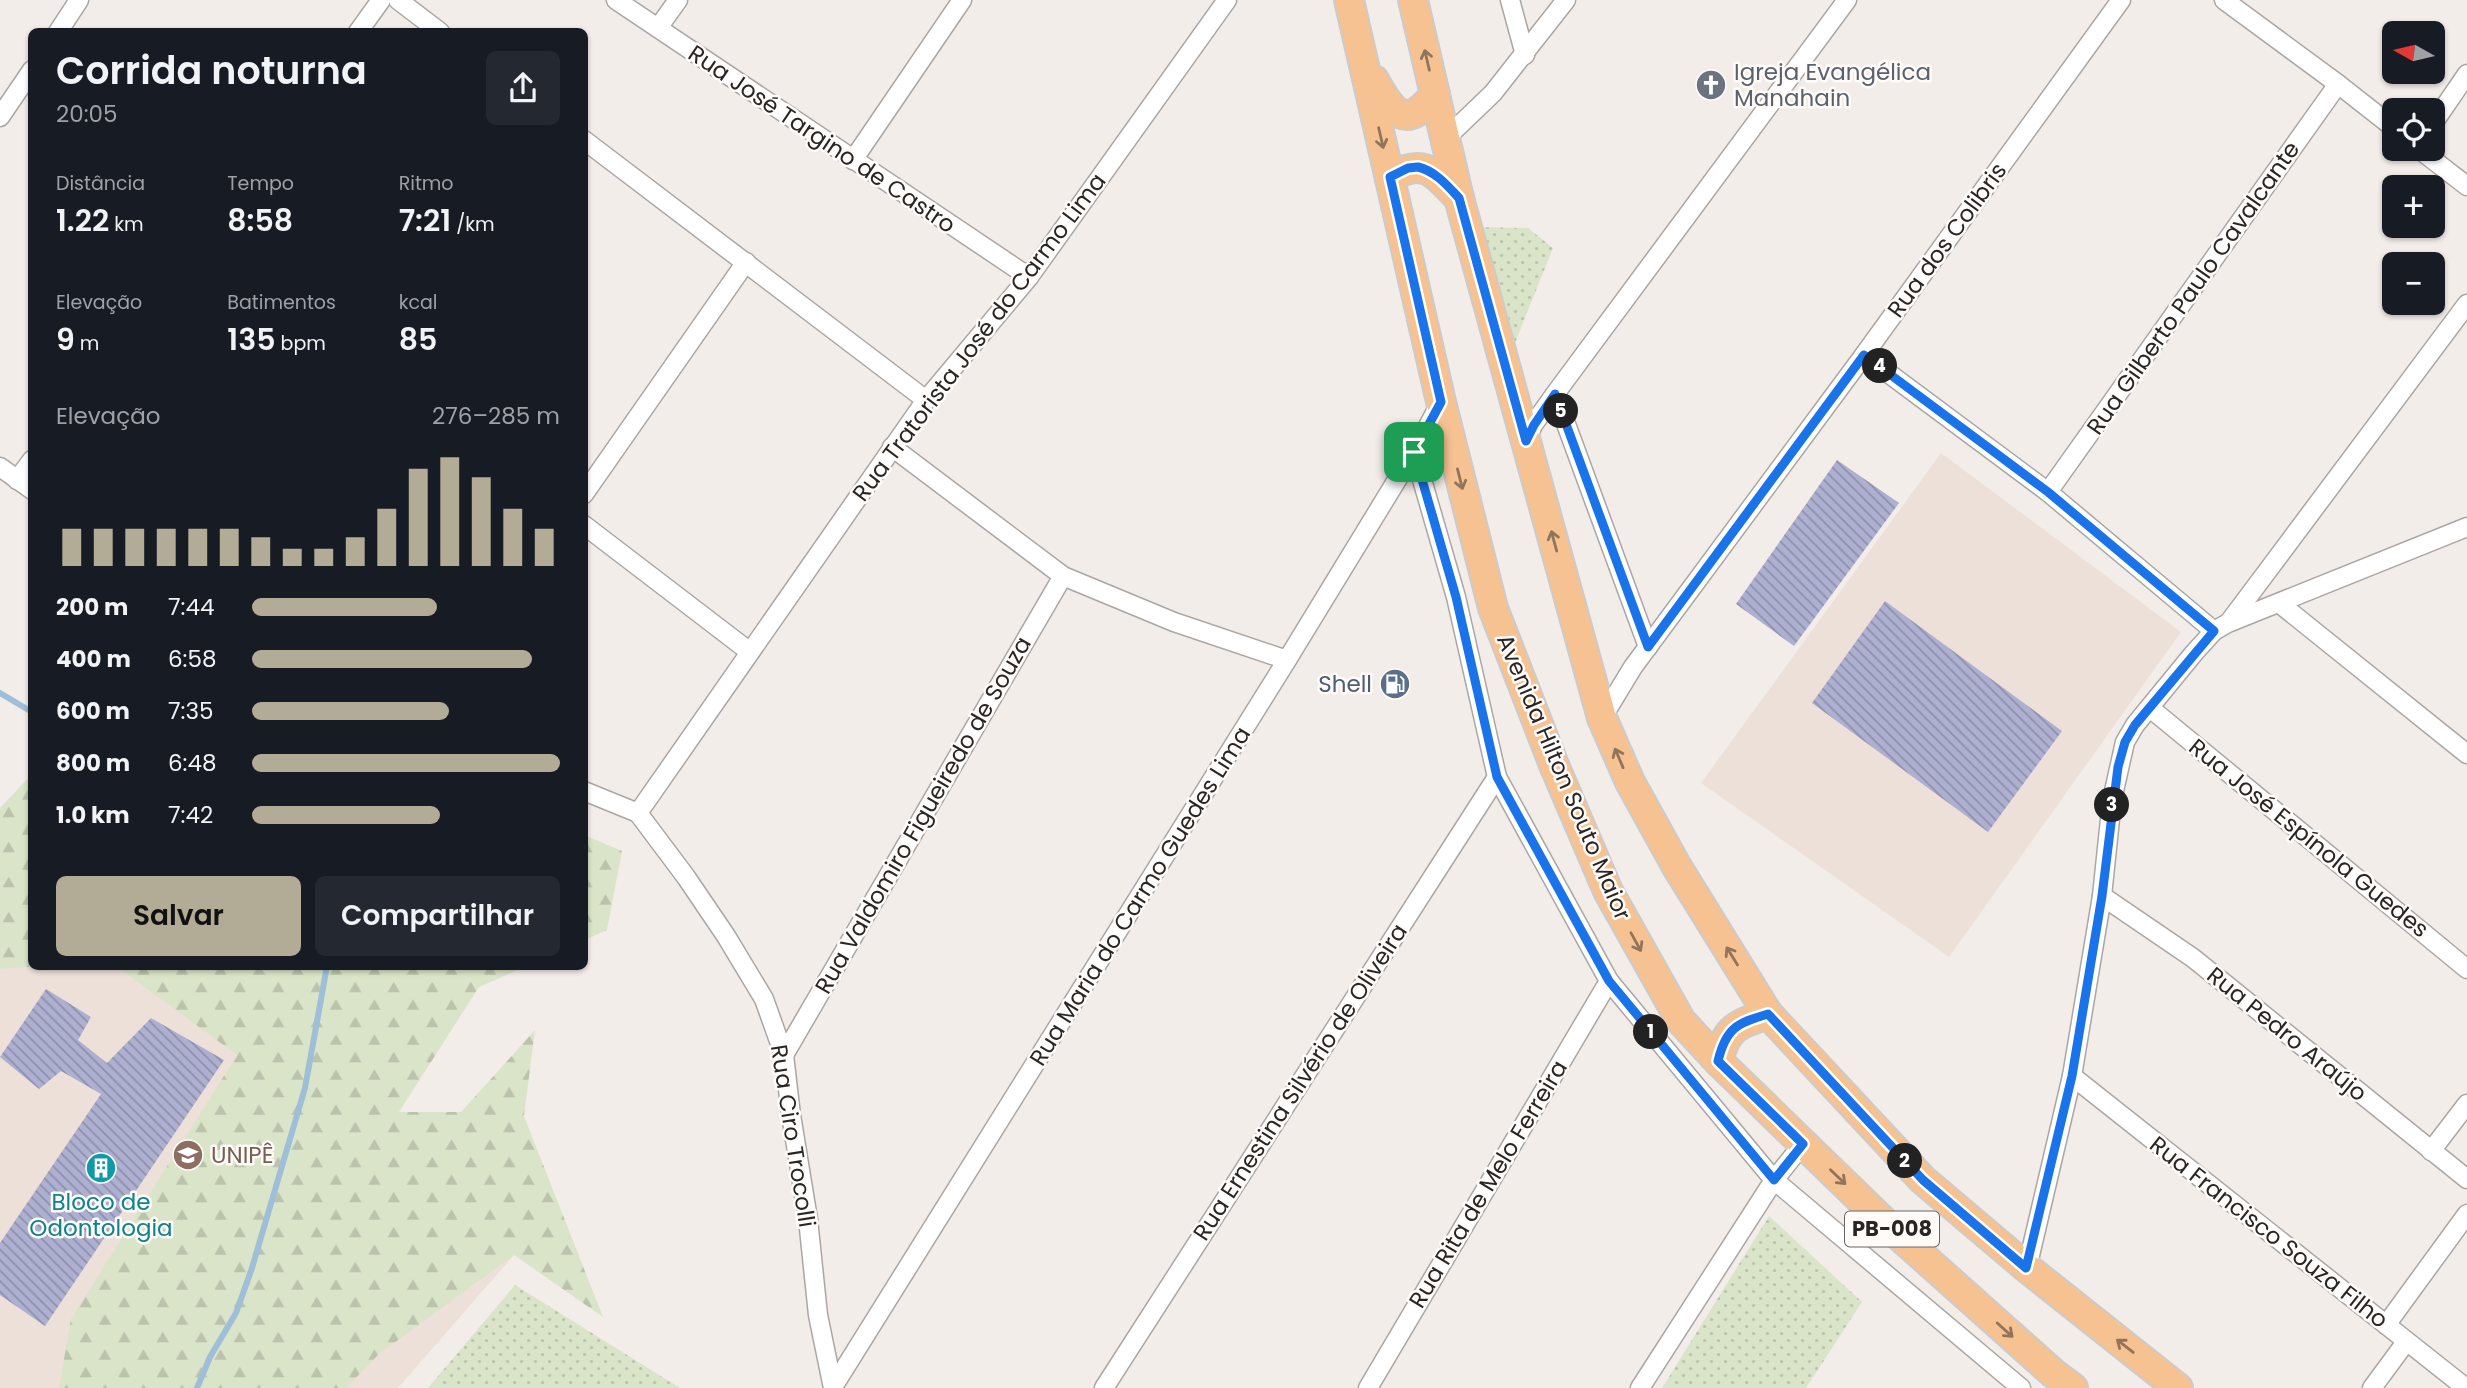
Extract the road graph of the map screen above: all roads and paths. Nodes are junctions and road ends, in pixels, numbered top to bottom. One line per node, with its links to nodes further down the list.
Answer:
1 (79, 0): 16 (street)
2 (382, 0): 17 (street)
3 (398, 0): 18 (street)
4 (616, 0): 19 (street, Rua José Targino de Castro)
5 (678, 0): 19 (street)
6 (962, 0): 31 (street)
7 (1227, 0): 37 (street, Rua Tratorista José do Carmo Lima)
8 (1349, 0): 21 (main road, Avenida Hilton Souto Maior / PB-008)
9 (1413, 0): 25 (main road, PB-008, one-way to 9)
10 (1510, 0): 20 (street)
11 (1566, 0): 20 (street)
12 (1847, 0): 40 (street)
13 (2121, 0): 39 (street, Rua dos Colibris)
14 (2224, 0): 15 (street)
15 (2244, 6): 24 (street)
16 (61, 28)
17 (361, 28)
18 (435, 28)
19 (659, 28): 31 (street, Rua José Targino de Castro)
20 (1525, 55): 29 (street)
21 (1364, 62): 25 (main road); 33 (main road, Avenida Hilton Souto Maior / PB-008, one-way to 33)
22 (2467, 74): 26 (street)
23 (28, 77): 27 (street)
24 (2339, 84): 28 (street); 49 (street, Rua Gilberto Paulo Cavalcante)
25 (1435, 94): 29 (main road, PB-008)
26 (2445, 106)
27 (0, 117)
28 (2382, 118)
29 (1444, 139): 35 (main road, PB-008)
30 (588, 143): 36 (street)
31 (853, 160): 37 (street, Rua José Targino de Castro)
32 (2435, 161): 34 (street)
33 (1390, 177): 35 (main road); 42 (main road, Avenida Hilton Souto Maior / PB-008)
34 (2467, 186)
35 (1459, 198): 43 (main road, PB-008)
36 (746, 262): 41 (street); 48 (street)
37 (1028, 277): 41 (street, Rua Tratorista José do Carmo Lima)
38 (2467, 304): 54 (street)
39 (1864, 355): 49 (street); 55 (street, Rua dos Colibris)
40 (1555, 394): 43 (street); 55 (street)
41 (926, 400): 44 (street, Rua Tratorista José do Carmo Lima)
42 (1441, 402): 45 (street, Rua Maria do Carmo Guedes Lima); 69 (main road, Avenida Hilton Souto Maior / PB-008, one-way to 69)
43 (1526, 441): 59 (main road, PB-008, one-way to 43)
44 (892, 447): 52 (street); 56 (street, Rua Tratorista José do Carmo Lima)
45 (1414, 452): 57 (street, Rua Maria do Carmo Guedes Lima); 61 (street, Avenida Hilton Souto Maior)
46 (0, 467): 47 (street)
47 (24, 484)
48 (588, 488)
49 (2048, 492): 54 (street)
50 (588, 528): 56 (street)
51 (2462, 534): 53 (street)
52 (1063, 576): 57 (street); 68 (street, Rua Valdomiro Figueiredo de Souza)
53 (2279, 603): 54 (street); 60 (street)
54 (2221, 627): 58 (street)
55 (1648, 647): 59 (street, Rua dos Colibris)
56 (750, 652): 63 (street, Rua Tratorista José do Carmo Lima)
57 (1287, 660): 81 (street, Rua Maria do Carmo Guedes Lima)
58 (2151, 708): 64 (street); 65 (street, Rua José Espínola Guedes)
59 (1602, 718): 67 (main road, PB-008, one-way to 59)
60 (2467, 754)
61 (1497, 777): 66 (street, Avenida Hilton Souto Maior); 82 (street, Rua Ernestina Silvério de Oliveira)
62 (588, 793): 63 (street)
63 (638, 813): 68 (street, Rua Ciro Trocolli)
64 (2102, 896): 70 (street); 73 (street, Rua Pedro Araújo)
65 (2467, 969)
66 (1609, 981): 75 (street, Avenida Hilton Souto Maior); 83 (street, Rua Rita de Melo Ferreira)
67 (1768, 1014): 69 (main road); 77 (main road, PB-008)
68 (784, 1055): 81 (street, Rua Ciro Trocolli)
69 (1718, 1061): 72 (main road, Avenida Hilton Souto Maior / PB-008)
70 (2072, 1076): 77 (street); 78 (street, Rua Francisco Souza Filho)
71 (2467, 1104): 73 (street)
72 (1803, 1144): 75 (street); 80 (main road, Avenida Hilton Souto Maior / PB-008, one-way to 80)
73 (2431, 1151): 74 (street, Rua Pedro Araújo)
74 (2467, 1179)
75 (1774, 1180): 84 (street); 85 (street, Avenida Hilton Souto Maior)
76 (2467, 1213): 78 (street)
77 (2026, 1268): 86 (main road, PB-008, one-way to 77)
78 (2386, 1325): 79 (street, Rua Francisco Souza Filho)
79 (2406, 1342): 87 (street); 88 (street, Rua Francisco Souza Filho)
80 (2056, 1383)
81 (833, 1387)
82 (1104, 1388)
83 (1368, 1388)
84 (1640, 1388)
85 (2021, 1388)
86 (2178, 1388)
87 (2372, 1388)
88 (2466, 1388)

